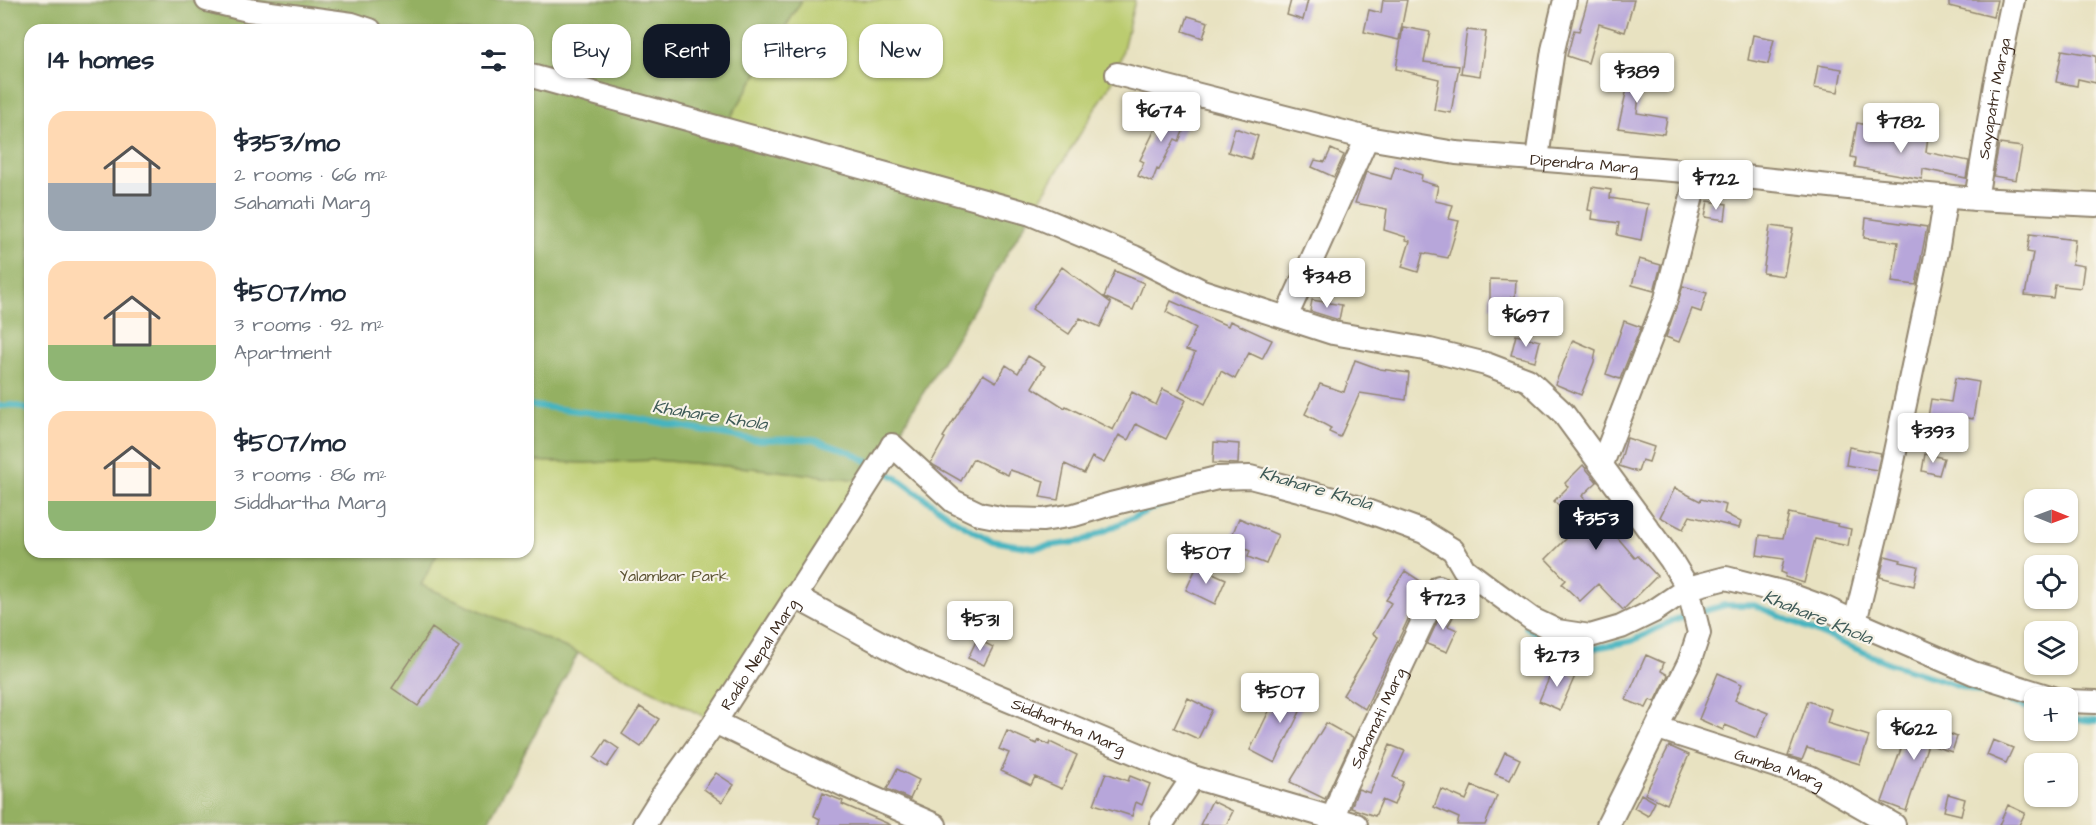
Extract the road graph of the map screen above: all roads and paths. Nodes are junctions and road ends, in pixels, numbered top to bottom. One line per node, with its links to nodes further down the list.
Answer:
1 (207, 0): 4 (street)
2 (1565, 0): 8 (street)
3 (2013, 0): 11 (street, Sayapatri Marga)
4 (352, 24)
5 (1117, 74): 7 (street, Dipendra Marg)
6 (534, 77): 13 (street)
7 (1367, 138): 8 (street, Dipendra Marg); 13 (street)
8 (1537, 158): 9 (street, Dipendra Marg)
9 (1698, 172): 10 (street, Dipendra Marg); 14 (street)
10 (1946, 196): 11 (street, Dipendra Marg); 18 (street)
11 (1976, 199): 12 (street, Dipendra Marg)
12 (2096, 205)
13 (1286, 317): 14 (street)
14 (1602, 464): 16 (street)
15 (1439, 587): 25 (street, Sahamati Marg)
16 (1690, 594): 17 (street, Radio Nepal Marg); 18 (street); 23 (street)
17 (794, 596): 22 (street, Radio Nepal Marg); 24 (street, Siddhartha Marg)
18 (1855, 622): 19 (street)
19 (2024, 689)
20 (2078, 701): 21 (street)
21 (2096, 702)
22 (715, 722): 26 (street, Radio Nepal Marg); 27 (street)
23 (1658, 728): 30 (street); 31 (street, Gumba Marg)
24 (1193, 777): 25 (street, Siddhartha Marg); 28 (street)
25 (1333, 822): 29 (street, Siddhartha Marg)
26 (644, 825)
27 (935, 825)
28 (1161, 825)
29 (1356, 825)
30 (1608, 825)
31 (1894, 825)

